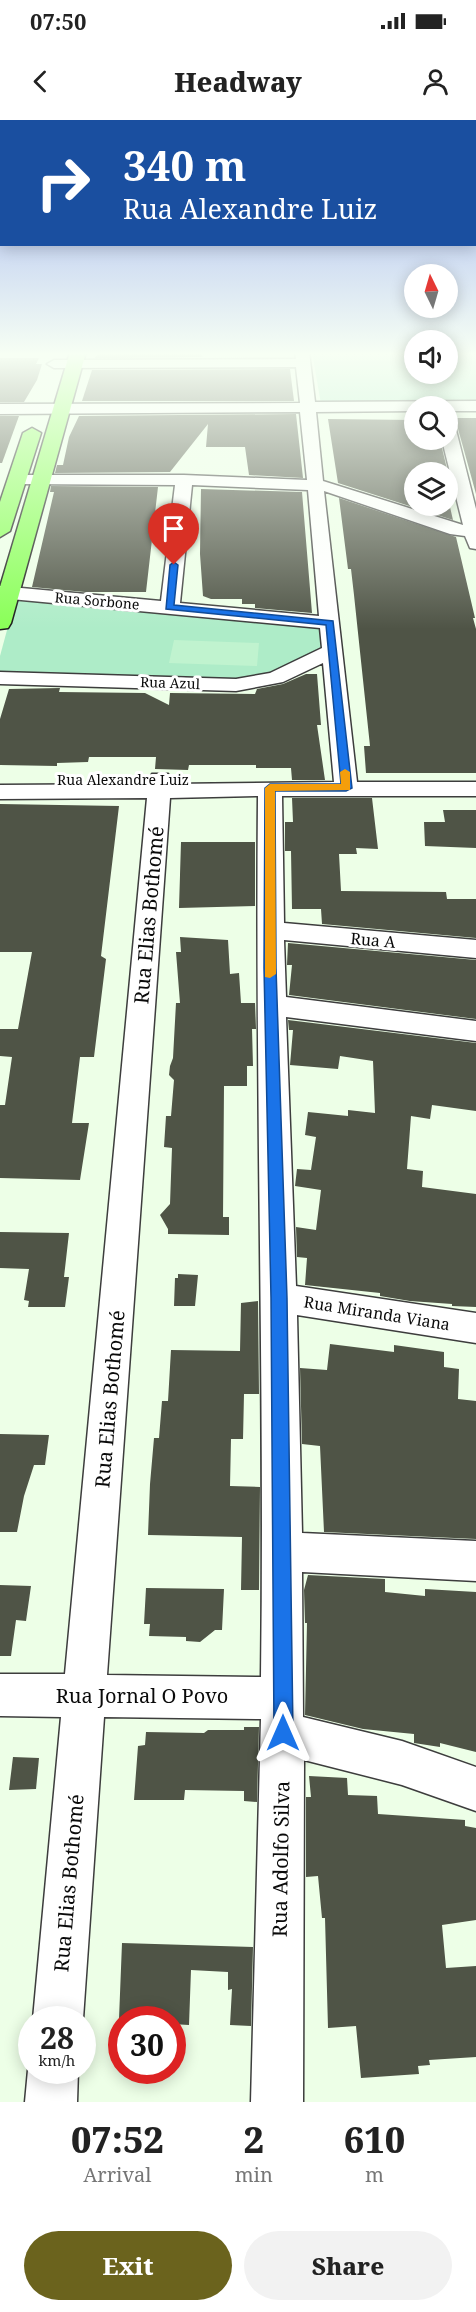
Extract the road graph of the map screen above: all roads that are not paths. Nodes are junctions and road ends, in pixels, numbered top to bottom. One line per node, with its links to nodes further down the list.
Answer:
1 (28, 444): 5 (main road)
2 (51, 444): 6 (main road)
3 (312, 444): 8 (street)
4 (453, 450): 10 (street)
5 (17, 479): 6 (street); 9 (main road)
6 (41, 479): 7 (street); 11 (main road)
7 (184, 480): 8 (street); 12 (street)
8 (316, 485): 10 (street); 14 (street)
9 (0, 531)
10 (475, 536)
11 (4, 592): 12 (street, Rua Sorbone); 13 (main road)
12 (170, 607): 14 (street, Rua Sorbone)
13 (0, 623)
14 (330, 623): 15 (street)
15 (333, 650): 16 (street, Rua Azul); 20 (street)
16 (0, 678)
17 (0, 779): 18 (street, Rua Alexandre Luiz)
18 (159, 785): 19 (street, Rua Alexandre Luiz); 22 (street, Rua Alexandre Luiz); 32 (street, Rua Elias Bothomé)
19 (257, 788): 20 (street, Rua Alexandre Luiz); 23 (street, Rua Adolfo Silva)
20 (346, 788): 21 (street, Rua Alexandre Luiz)
21 (476, 789)
22 (0, 792)
23 (269, 930): 24 (street, Rua A); 25 (street, Rua Adolfo Silva)
24 (476, 949)
25 (270, 1005): 26 (street); 27 (street, Rua Adolfo Silva)
26 (476, 1031)
27 (279, 1298): 28 (street, Rua Miranda Viana); 29 (street, Rua Adolfo Silva)
28 (476, 1328)
29 (280, 1552): 30 (street); 33 (street, Rua Adolfo Silva)
30 (476, 1561)
31 (0, 1695): 32 (street, Rua Jornal O Povo)
32 (86, 1698): 33 (street, Rua Jornal O Povo); 35 (street, Rua Elias Bothomé)
33 (283, 1716): 34 (street, Rua Jornal O Povo); 38 (street, Rua Adolfo Silva)
34 (476, 1790)
35 (59, 2006)
36 (52, 2084): 37 (street)
37 (51, 2102)
38 (277, 2102)

